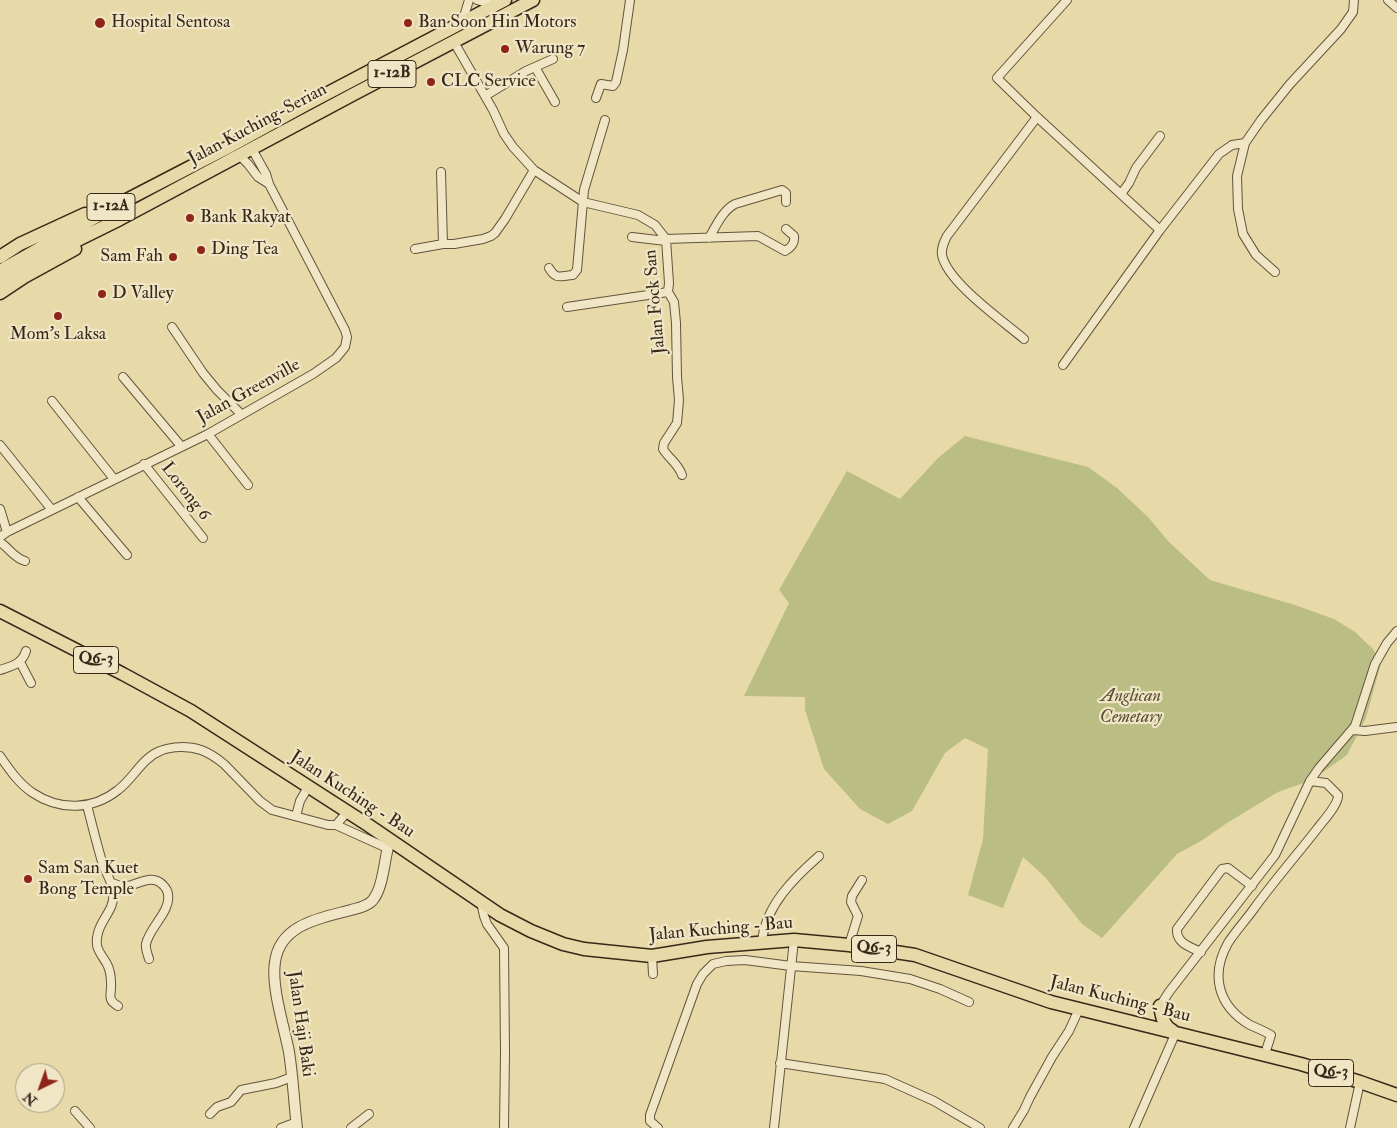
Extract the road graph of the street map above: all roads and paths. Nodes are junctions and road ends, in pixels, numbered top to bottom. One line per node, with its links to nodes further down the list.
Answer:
1 (469, 0): 10 (street)
2 (477, 0): 8 (street)
3 (533, 0): 11 (main road, Jalan Kuching-Serian / 1-12B)
4 (630, 0): 15 (street)
5 (1067, 0): 17 (street)
6 (1354, 0): 20 (street)
7 (1388, 0): 9 (street)
8 (500, 2): 10 (main road, Jalan Kuching-Serian / 1-12A)
9 (1397, 8)
10 (462, 23): 29 (main road, Jalan Kuching-Serian / 1-12A)
11 (454, 42): 14 (street, Jalan Fock San); 21 (main road, Jalan Kuching-Serian / 1-12B)
12 (553, 59): 13 (street)
13 (535, 68): 14 (street); 16 (street)
14 (485, 96): 23 (street, Jalan Fock San)
15 (596, 98)
16 (555, 102)
17 (1037, 117): 26 (street); 47 (street)
18 (605, 120): 27 (street)
19 (1160, 136): 26 (street)
20 (1245, 143): 32 (street); 41 (street)
21 (252, 149): 22 (main road, Jalan Kuching-Serian / 1-12B); 25 (street, Jalan Greenville)
22 (240, 156): 25 (street, Jalan Greenville); 30 (main road, Jalan Kuching-Serian / 1-12B)
23 (534, 170): 27 (street, Jalan Fock San); 36 (street)
24 (441, 172): 36 (street)
25 (268, 184): 51 (street, Jalan Greenville)
26 (1121, 194): 32 (street)
27 (583, 202): 35 (street, Jalan Fock San); 39 (street)
28 (786, 202): 34 (street)
29 (113, 207): 38 (main road); 40 (main road, Jalan Kuching-Serian / 1-12A)
30 (120, 219): 42 (main road, Jalan Kuching-Serian / 1-12B); 44 (main road)
31 (786, 230): 34 (street)
32 (1160, 230): 48 (street)
33 (632, 237): 35 (street)
34 (709, 238): 35 (street)
35 (666, 240): 43 (street, Jalan Fock San)
36 (443, 244): 37 (street)
37 (415, 249)
38 (0, 257)
39 (549, 268)
40 (0, 271)
41 (1275, 272)
42 (0, 282)
43 (668, 292): 45 (street); 56 (street, Jalan Fock San)
44 (0, 293)
45 (567, 307)
46 (172, 327): 51 (street)
47 (1024, 338)
48 (1063, 365)
49 (123, 377): 54 (street)
50 (52, 401): 57 (street)
51 (241, 414): 52 (street, Jalan Greenville)
52 (208, 434): 54 (street, Jalan Greenville); 58 (street)
53 (0, 445): 61 (street)
54 (181, 446): 55 (street, Jalan Greenville)
55 (144, 464): 57 (street, Jalan Greenville); 64 (street, Lorong 6)
56 (682, 475)
57 (114, 478): 59 (street, Jalan Greenville)
58 (248, 485)
59 (78, 497): 61 (street, Jalan Greenville); 66 (street)
60 (0, 509): 62 (street)
61 (52, 510): 62 (street, Jalan Greenville)
62 (7, 532): 63 (street, Jalan Greenville)
63 (0, 537)
64 (202, 538)
65 (0, 542): 67 (street)
66 (127, 555)
67 (25, 561)
68 (0, 611): 78 (main road, Jalan Kuching - Bau / Q6-3)
69 (1397, 631): 75 (street)
70 (26, 651): 71 (street)
71 (20, 662): 72 (street); 73 (street)
72 (0, 670)
73 (31, 683)
74 (1397, 727): 75 (street)
75 (1353, 730): 77 (street)
76 (0, 756): 79 (street)
77 (1310, 781): 87 (street); 104 (street)
78 (308, 787): 80 (main road, Jalan Kuching - Bau / Q6-3); 81 (street)
79 (87, 805): 81 (street); 86 (street)
80 (348, 812): 82 (street); 83 (main road, Jalan Kuching - Bau / Q6-3)
81 (296, 816): 82 (street)
82 (336, 825): 83 (street)
83 (389, 844): 88 (main road, Jalan Kuching - Bau / Q6-3); 106 (street, Jalan Haji Baki)
84 (819, 856): 90 (street)
85 (862, 880): 91 (street)
86 (112, 883): 94 (street); 98 (street)
87 (1252, 886): 92 (street); 92 (street)
88 (481, 902): 93 (main road, Jalan Kuching - Bau / Q6-3); 116 (street)
89 (794, 940): 90 (main road, Jalan Kuching - Bau / Q6-3); 91 (main road, Jalan Kuching - Bau / Q6-3); 95 (street)
90 (762, 942): 93 (main road, Jalan Kuching - Bau / Q6-3)
91 (849, 945): 100 (main road, Jalan Kuching - Bau / Q6-3)
92 (1201, 952): 99 (street)
93 (652, 956): 96 (street)
94 (149, 959)
95 (791, 966): 97 (street); 105 (street); 117 (street)
96 (653, 974)
97 (969, 1002)
98 (118, 1006)
99 (1160, 1006): 101 (main road); 102 (street); 103 (main road)
100 (1080, 1009): 101 (main road, Jalan Kuching - Bau / Q6-3); 120 (street)
101 (1134, 1022): 102 (main road, Jalan Kuching - Bau / Q6-3)
102 (1155, 1028): 103 (main road, Jalan Kuching - Bau / Q6-3)
103 (1176, 1032): 104 (main road, Jalan Kuching - Bau / Q6-3); 121 (street)
104 (1265, 1054): 107 (main road, Jalan Kuching - Bau / Q6-3)
105 (780, 1063): 118 (street); 119 (street)
106 (292, 1076): 110 (street); 112 (street, Jalan Haji Baki)
107 (1360, 1082): 108 (main road, Jalan Kuching - Bau / Q6-3); 122 (street)
108 (1397, 1095)
109 (75, 1111): 113 (street)
110 (210, 1114)
111 (369, 1114): 115 (street)
112 (297, 1125): 114 (street)
113 (90, 1128)
114 (281, 1128)
115 (351, 1128)
116 (504, 1128)
117 (658, 1128)
118 (774, 1128)
119 (980, 1128)
120 (1012, 1128)
121 (1134, 1128)
122 (1350, 1128)

